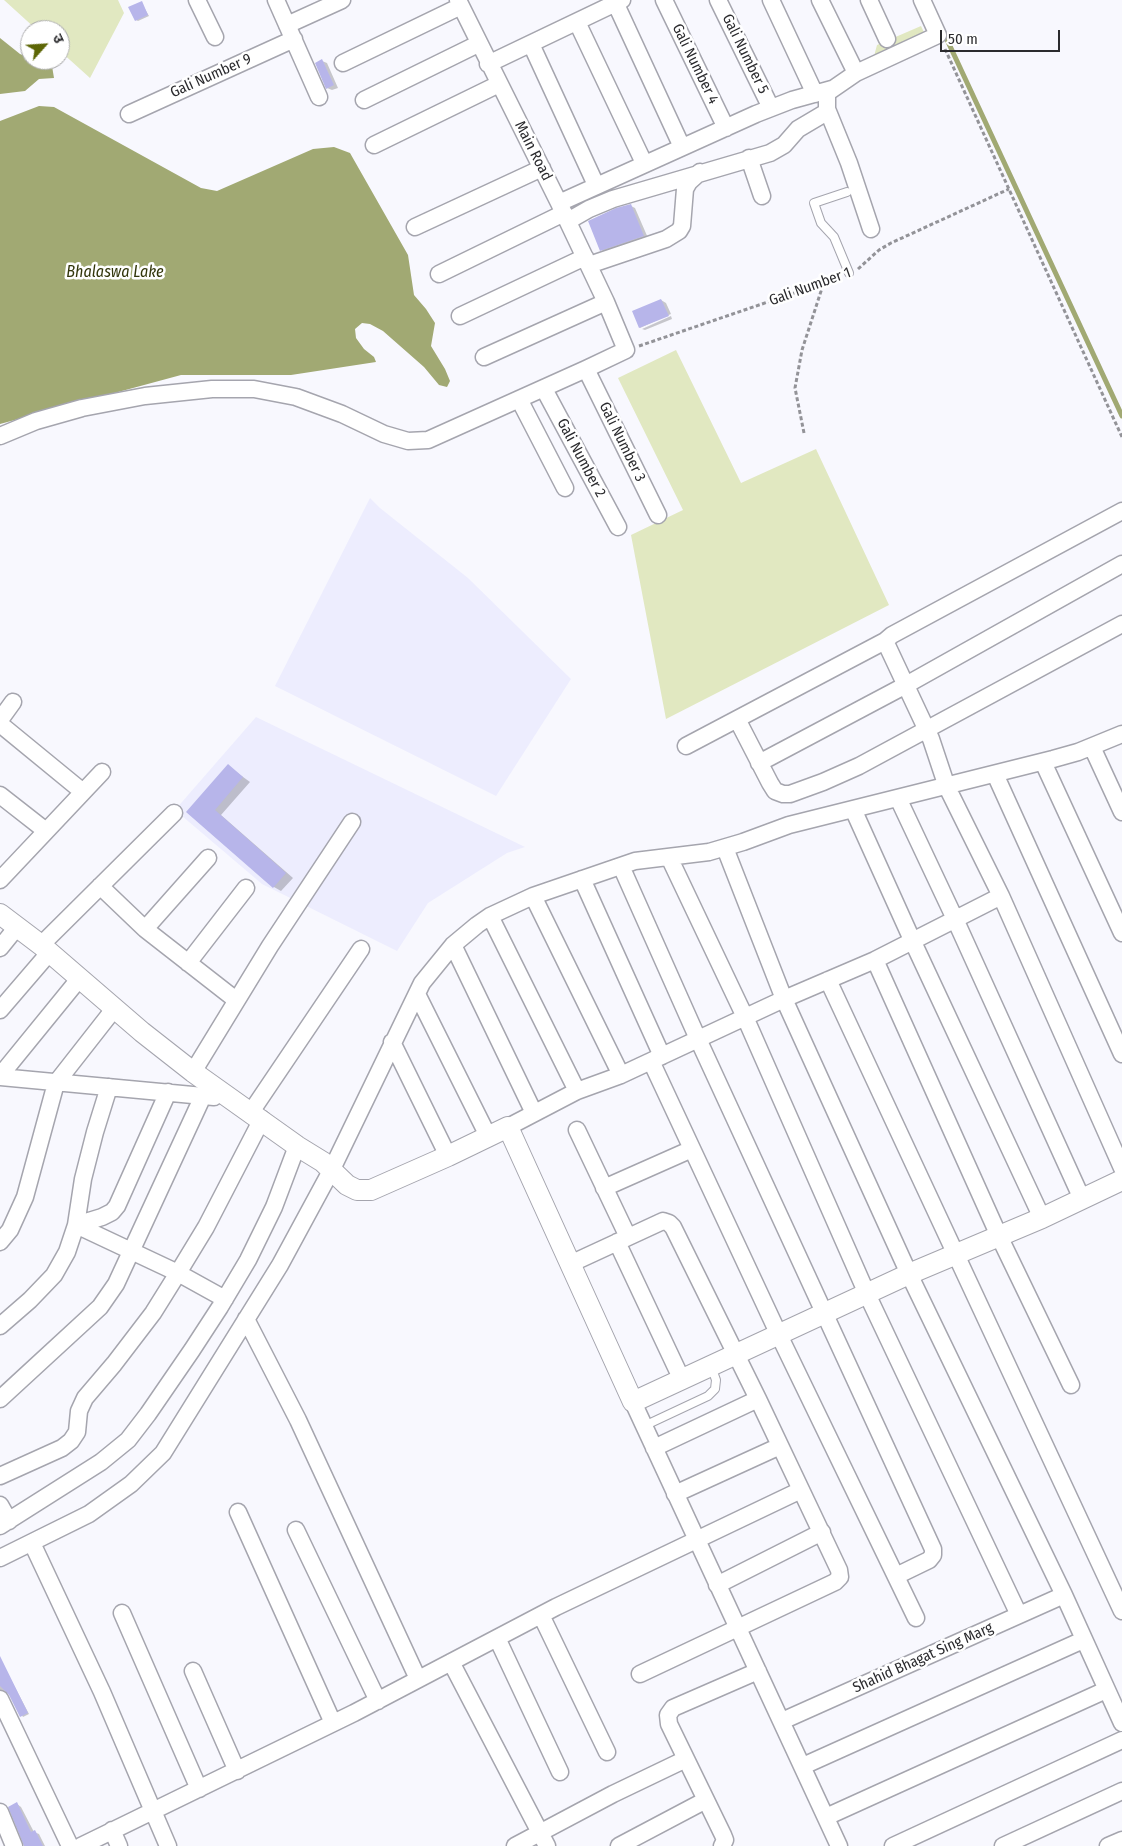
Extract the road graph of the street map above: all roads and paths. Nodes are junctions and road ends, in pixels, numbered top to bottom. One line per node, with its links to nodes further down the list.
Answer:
1 (197, 0): 15 (street)
2 (276, 0): 13 (street)
3 (342, 0): 13 (street, Gali Number 9)
4 (664, 0): 30 (street, Gali Number 4)
5 (718, 0): 27 (street, Gali Number 5)
6 (771, 0): 24 (street)
7 (820, 0): 21 (street)
8 (869, 0): 16 (street)
9 (922, 0): 14 (street)
10 (617, 1): 12 (street); 32 (street)
11 (459, 3): 17 (street, Main Road); 19 (street)
12 (577, 22): 18 (street); 34 (street)
13 (290, 32): 25 (street); 29 (street, Gali Number 9)
14 (938, 35): 21 (street); 38 (path)
15 (215, 37)
16 (887, 40)
17 (478, 44): 20 (street, Main Road); 26 (street)
18 (530, 44): 20 (street); 37 (street)
19 (343, 63)
20 (488, 64): 22 (street, Main Road)
21 (856, 73): 23 (street)
22 (499, 84): 31 (street); 35 (street, Main Road)
23 (832, 89): 24 (street); 28 (street)
24 (815, 94): 27 (street)
25 (319, 97)
26 (364, 100)
27 (771, 108): 30 (street)
28 (828, 109): 33 (street); 43 (street)
29 (129, 114)
30 (726, 128): 32 (street)
31 (374, 145)
32 (682, 147): 34 (street)
33 (749, 158): 36 (street); 40 (street)
34 (644, 163): 37 (street)
35 (542, 168): 41 (street, Main Road); 42 (street)
36 (701, 172): 41 (street); 44 (street)
37 (596, 186): 41 (street)
38 (1010, 190): 45 (path, Gali Number 1); 57 (path)
39 (848, 192): 45 (lane)
40 (762, 196)
41 (563, 212): 44 (street, Main Road); 46 (street)
42 (415, 227)
43 (871, 229)
44 (587, 261): 48 (street, Main Road); 49 (street)
45 (849, 273): 47 (path, Gali Number 1)
46 (439, 274)
47 (823, 284): 50 (path, Gali Number 1); 55 (path)
48 (606, 302): 50 (street, Main Road); 51 (street)
49 (460, 316)
50 (626, 350): 52 (street)
51 (484, 357)
52 (586, 369): 53 (street); 60 (street, Gali Number 3)
53 (544, 388): 54 (street); 61 (street, Gali Number 2)
54 (519, 399): 56 (street); 58 (street)
55 (804, 433)
56 (0, 436)
57 (1122, 437)
58 (565, 488)
59 (1122, 511): 64 (street)
60 (658, 515)
61 (618, 527)
62 (1122, 564): 65 (street)
63 (1122, 624): 70 (street)
64 (885, 641): 65 (street); 67 (street)
65 (906, 685): 70 (street); 75 (street)
66 (13, 702): 68 (street)
67 (737, 719): 72 (street); 75 (street)
68 (0, 720)
69 (0, 724): 79 (street)
70 (926, 729): 75 (street); 78 (street)
71 (1122, 734): 73 (street)
72 (686, 746)
73 (1092, 747): 74 (street); 84 (street)
74 (1043, 762): 77 (street); 102 (street)
75 (759, 763)
76 (102, 772): 79 (street)
77 (995, 774): 78 (street); 120 (street)
78 (945, 783): 81 (street); 96 (street)
79 (83, 792): 86 (street)
80 (0, 795): 86 (street)
81 (898, 798): 82 (street); 99 (street)
82 (853, 809): 87 (street); 103 (street)
83 (174, 812): 93 (street)
84 (1122, 812)
85 (352, 822): 114 (street)
86 (46, 831): 92 (street)
87 (724, 848): 88 (street); 113 (street)
88 (669, 857): 90 (street); 117 (street)
89 (208, 858): 101 (street)
90 (621, 866): 91 (street); 118 (street)
91 (582, 879): 95 (street); 121 (street)
92 (0, 880)
93 (100, 886): 101 (street); 107 (street)
94 (246, 888): 109 (street)
95 (532, 896): 98 (street); 123 (street)
96 (1000, 896): 99 (street); 139 (street)
97 (0, 914): 100 (street)
98 (490, 916): 104 (street); 127 (street)
99 (955, 919): 103 (street); 142 (street)
100 (17, 927): 105 (street); 107 (street)
101 (145, 929): 109 (street)
102 (1122, 933)
103 (913, 942): 108 (street); 143 (street)
104 (453, 945): 112 (street); 131 (street)
105 (0, 948)
106 (361, 948): 132 (street)
107 (45, 949): 110 (street); 116 (street)
108 (875, 960): 111 (street); 145 (street)
109 (188, 963): 114 (street)
110 (79, 979): 115 (street); 124 (street)
111 (828, 980): 113 (street); 149 (street)
112 (417, 994): 119 (street); 135 (street)
113 (784, 999): 117 (street); 152 (street)
114 (236, 1000): 122 (street)
115 (114, 1009): 122 (street); 125 (street)
116 (0, 1010)
117 (745, 1017): 118 (street); 153 (street)
118 (698, 1039): 121 (street); 155 (street)
119 (392, 1042): 137 (street); 138 (street)
120 (1122, 1054)
121 (656, 1058): 123 (street); 136 (street)
122 (193, 1072): 130 (street)
123 (621, 1075): 127 (street)
124 (0, 1076): 125 (street)
125 (56, 1083): 126 (street); 147 (street)
126 (110, 1087): 128 (street); 144 (street)
127 (577, 1091): 131 (street)
128 (168, 1092): 129 (street); 144 (street)
129 (203, 1096): 130 (street); 148 (street)
130 (231, 1099): 132 (street)
131 (534, 1113): 133 (street)
132 (256, 1116): 138 (street); 151 (street)
133 (508, 1127): 135 (street); 150 (street)
134 (577, 1130): 141 (street)
135 (488, 1136): 137 (street)
136 (692, 1149): 141 (street); 158 (street)
137 (448, 1156): 138 (street)
138 (316, 1158): 154 (street); 156 (street)
139 (1122, 1168)
140 (1122, 1180): 142 (street)
141 (604, 1188): 146 (street)
142 (1082, 1199): 143 (street)
143 (1042, 1218): 145 (street)
144 (76, 1225): 148 (street); 157 (street)
145 (999, 1236): 149 (street); 162 (street)
146 (622, 1240): 150 (street); 159 (street); 161 (street)
147 (0, 1242)
148 (131, 1251): 151 (street); 164 (street)
149 (956, 1254): 152 (street); 183 (street)
150 (570, 1264): 165 (street)
151 (178, 1273): 154 (street); 169 (street)
152 (909, 1274): 153 (street); 182 (street)
153 (867, 1294): 155 (street); 186 (street)
154 (225, 1299): 174 (street)
155 (825, 1313): 158 (street); 180 (street)
156 (246, 1319): 178 (street); 195 (street)
157 (0, 1326)
158 (779, 1334): 159 (street); 180 (street)
159 (736, 1355): 160 (street); 163 (street)
160 (711, 1366): 161 (street); 166 (lane)
161 (682, 1380): 165 (street)
162 (1071, 1385)
163 (758, 1398): 167 (street); 168 (street)
164 (0, 1399)
165 (633, 1402): 166 (street)
166 (644, 1426): 168 (street)
167 (780, 1446): 170 (street); 171 (street)
168 (654, 1448): 171 (street)
169 (0, 1476)
170 (802, 1490): 176 (street); 177 (street)
171 (675, 1494): 177 (street)
172 (0, 1506): 174 (street)
173 (238, 1512): 200 (street)
174 (5, 1524)
175 (296, 1530): 198 (street)
176 (822, 1532): 181 (street); 188 (street)
177 (697, 1540): 181 (street); 185 (street)
178 (32, 1542): 179 (street); 212 (street)
179 (0, 1558)
180 (896, 1576): 187 (street)
181 (717, 1585): 188 (street)
182 (1064, 1595): 186 (street, Shahid Bhagat Sing Marg); 190 (street)
183 (1122, 1611)
184 (122, 1613): 208 (street)
185 (541, 1615): 189 (street); 203 (street)
186 (1019, 1615): 199 (street, Shahid Bhagat Sing Marg)
187 (916, 1618)
188 (737, 1629): 193 (street); 194 (street)
189 (496, 1638): 191 (street); 207 (street)
190 (1084, 1640): 196 (street); 205 (street)
191 (451, 1662): 195 (street); 215 (street)
192 (193, 1671): 206 (street)
193 (758, 1671): 199 (street); 204 (street)
194 (640, 1674)
195 (418, 1679): 198 (street)
196 (1106, 1690): 201 (street); 213 (street)
197 (0, 1699): 218 (street)
198 (378, 1701): 200 (street)
199 (782, 1721): 205 (street)
200 (333, 1723): 206 (street)
201 (1122, 1723)
202 (1122, 1740): 226 (street)
203 (608, 1752)
204 (686, 1760): 210 (street); 215 (street)
205 (803, 1766): 213 (street)
206 (237, 1771): 208 (street)
207 (560, 1772)
208 (199, 1790): 212 (street)
209 (1122, 1791): 227 (street)
210 (706, 1800): 223 (street); 224 (street)
211 (0, 1812): 217 (street)
212 (153, 1812): 214 (street); 221 (street)
213 (826, 1817): 225 (street)
214 (112, 1830): 219 (street); 220 (street)
215 (543, 1839): 222 (street)
216 (1122, 1840): 228 (street)
217 (14, 1846)
218 (70, 1846)
219 (81, 1846)
220 (119, 1846)
221 (168, 1846)
222 (515, 1846)
223 (619, 1846)
224 (722, 1846)
225 (840, 1846)
226 (893, 1846)
227 (1003, 1846)
228 (1108, 1846)

